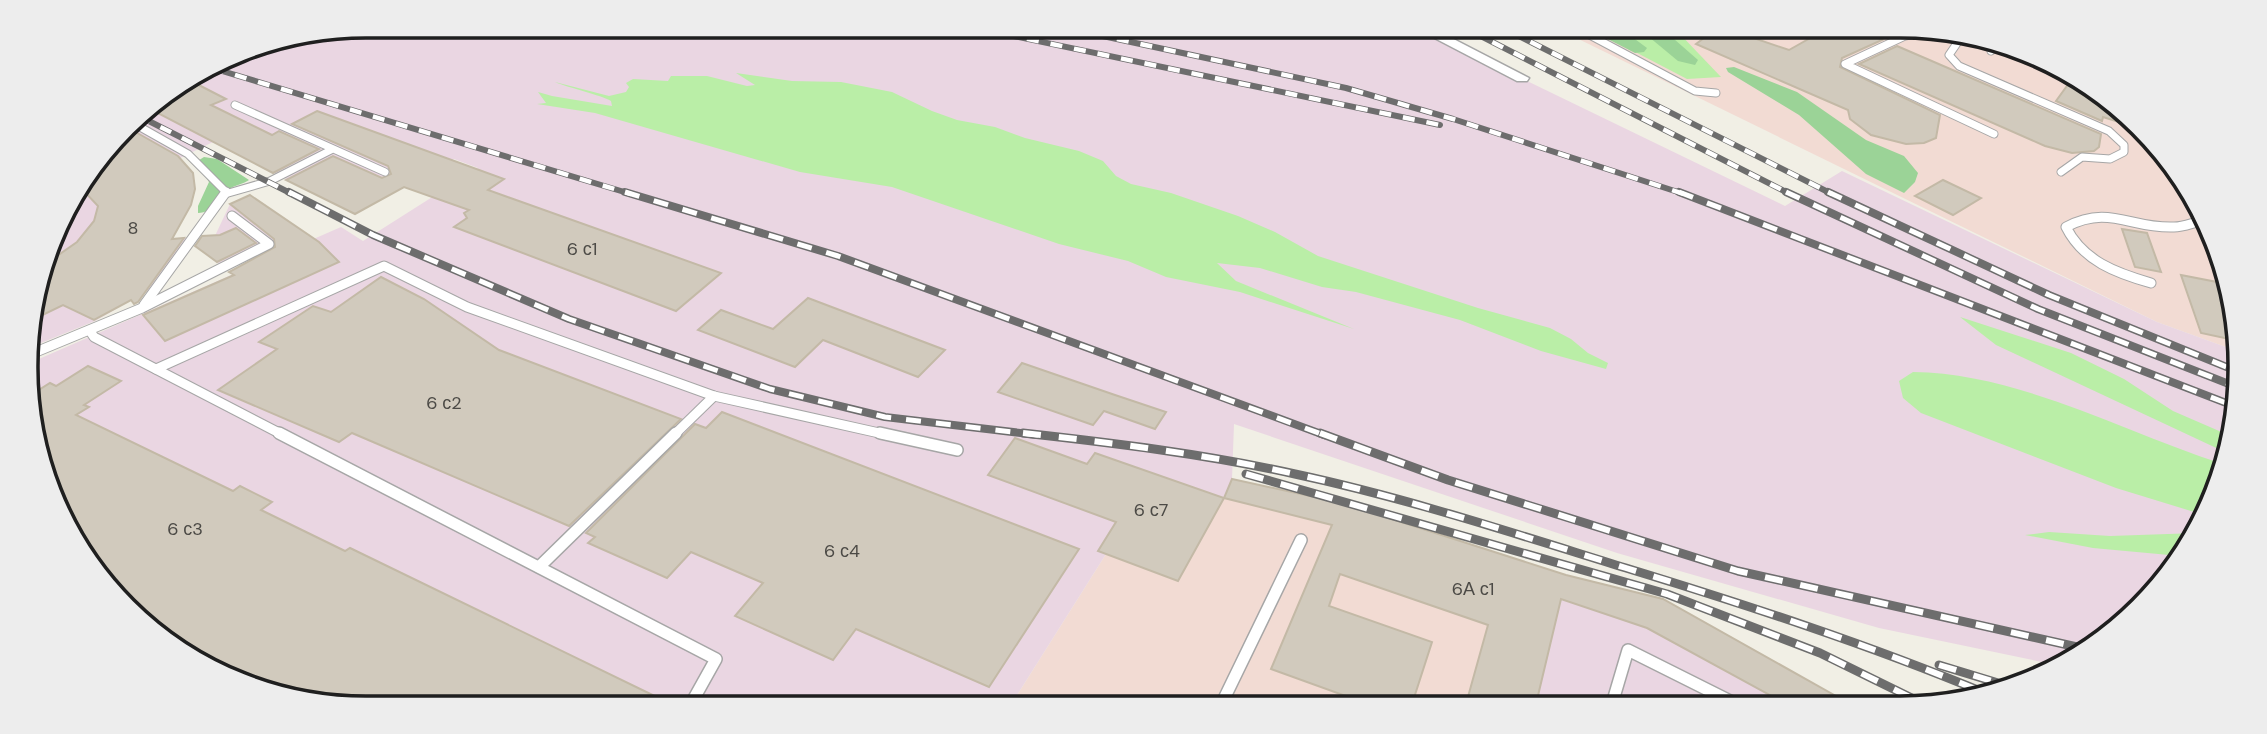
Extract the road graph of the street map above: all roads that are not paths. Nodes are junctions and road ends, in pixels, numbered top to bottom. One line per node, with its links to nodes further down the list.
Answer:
1 (1442, 38): 5 (street)
2 (1595, 38): 6 (lane)
3 (1901, 38): 9 (lane)
4 (1957, 44): 12 (lane)
5 (1522, 78)
6 (1716, 93)
7 (234, 105): 10 (lane)
8 (142, 128): 13 (lane)
9 (1994, 134)
10 (331, 150): 11 (lane); 13 (lane)
11 (385, 172)
12 (2061, 172)
13 (226, 192): 17 (lane)
14 (232, 216): 17 (lane)
15 (2195, 222): 16 (lane)
16 (2151, 283)
17 (142, 308): 18 (lane)
18 (92, 334): 19 (lane); 20 (lane)
19 (39, 351)
20 (156, 369): 21 (lane); 24 (lane)
21 (714, 396): 22 (lane); 24 (lane)
22 (957, 450)
23 (1301, 540): 26 (lane)
24 (539, 567): 25 (lane)
25 (695, 696)
26 (1225, 696)
27 (1614, 696): 28 (lane)
28 (1720, 696)

